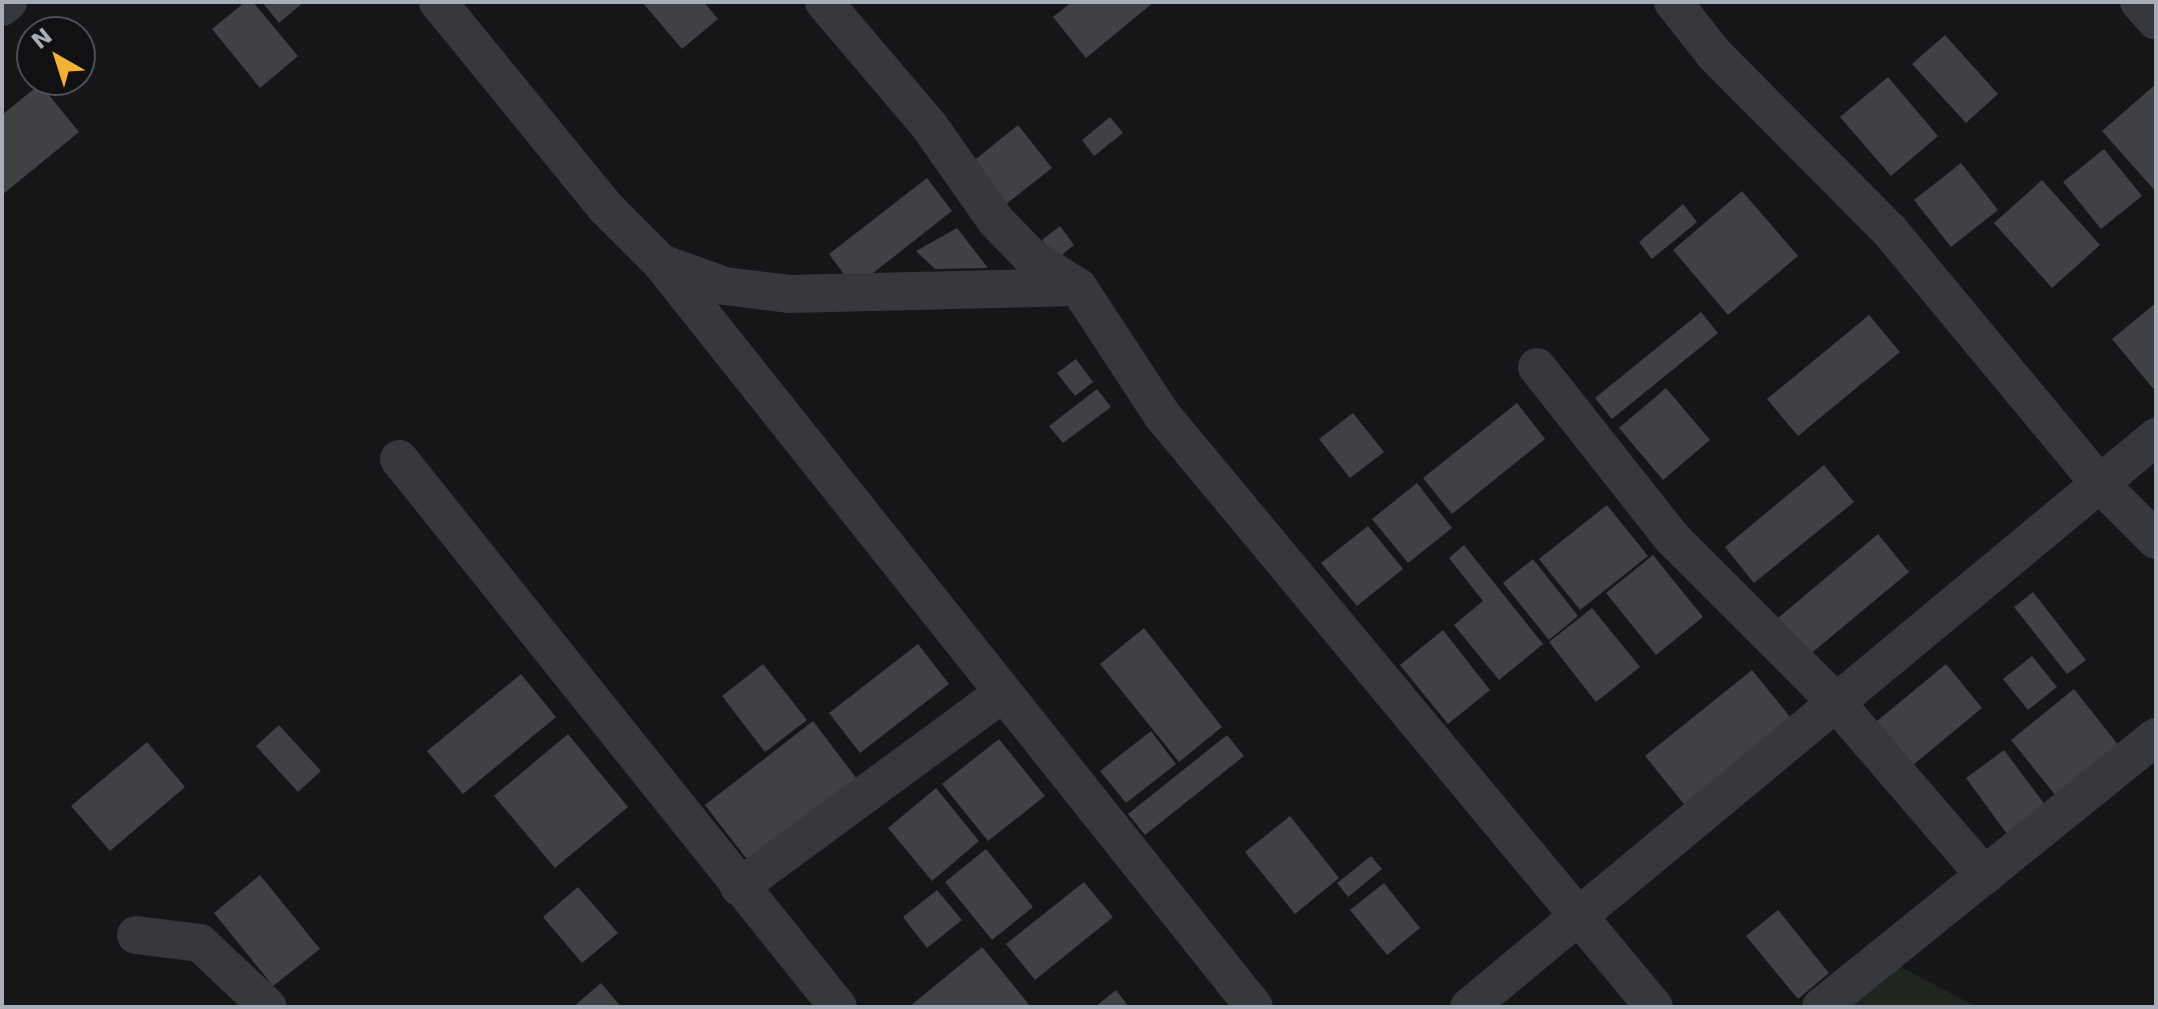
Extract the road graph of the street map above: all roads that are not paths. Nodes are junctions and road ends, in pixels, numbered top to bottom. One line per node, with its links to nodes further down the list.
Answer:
1 (8, 2): 6 (street)
2 (438, 2): 8 (street)
3 (824, 2): 9 (street)
4 (1673, 2): 13 (street)
5 (2139, 2): 7 (street)
6 (2, 7)
7 (2156, 21)
8 (661, 263): 9 (street); 15 (street)
9 (1078, 287): 20 (street)
10 (1537, 367): 16 (street)
11 (2156, 437): 13 (street)
12 (399, 459): 19 (street)
13 (2099, 483): 14 (street); 16 (street)
14 (2156, 540)
15 (1003, 693): 19 (street); 24 (street)
16 (1833, 699): 18 (street); 20 (street)
17 (2156, 737): 18 (street)
18 (1985, 876): 27 (street)
19 (739, 887): 23 (street)
20 (1578, 918): 25 (street); 26 (street)
21 (136, 935): 22 (street)
22 (268, 1007)
23 (838, 1007)
24 (1254, 1007)
25 (1469, 1007)
26 (1654, 1007)
27 (1821, 1007)

